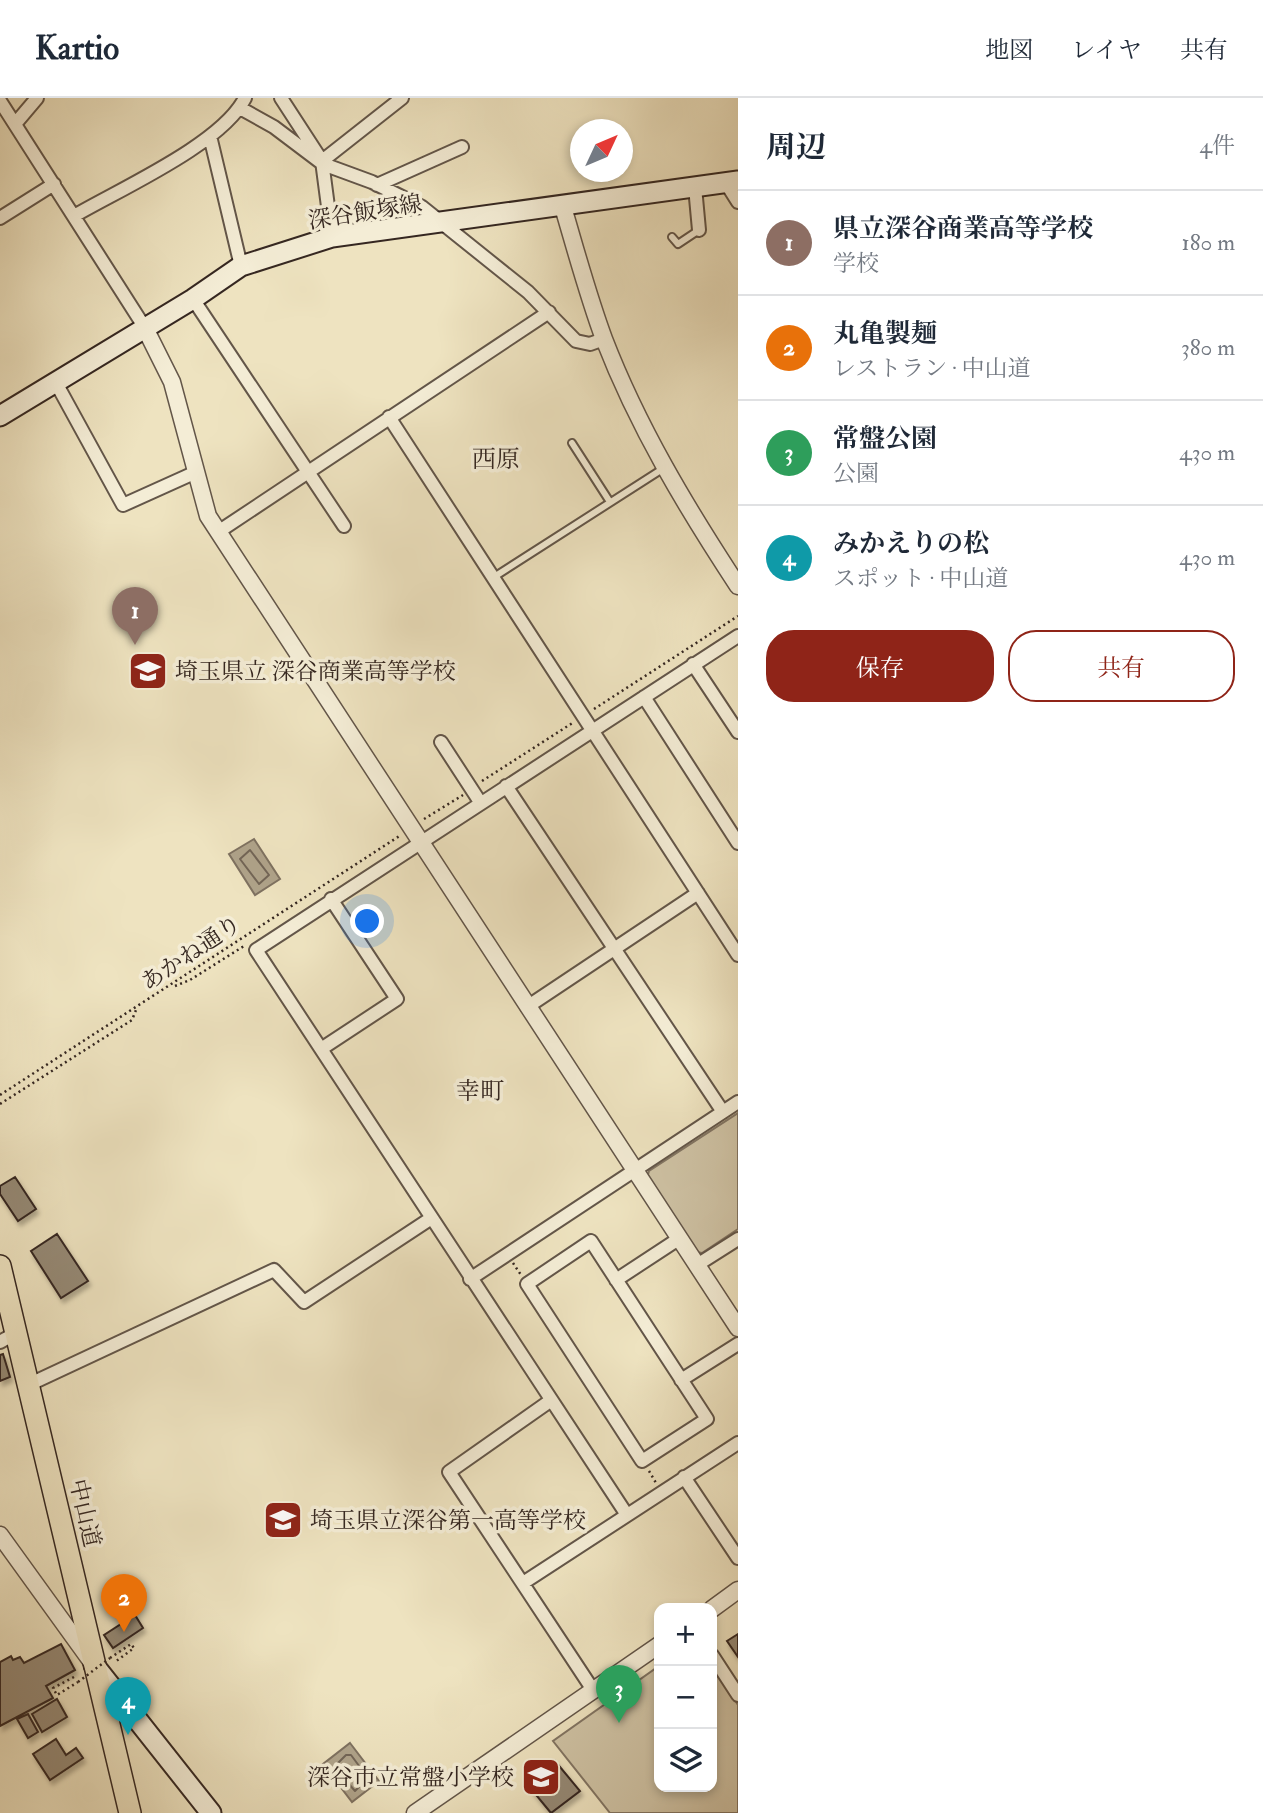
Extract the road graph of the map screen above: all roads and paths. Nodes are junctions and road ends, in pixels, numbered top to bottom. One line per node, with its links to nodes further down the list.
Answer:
1 (37, 98): 6 (street)
2 (402, 98): 9 (street)
3 (0, 101): 6 (street)
4 (288, 101): 9 (street)
5 (243, 103): 7 (street); 9 (street)
6 (15, 124): 11 (street)
7 (210, 136): 16 (street); 22 (street)
8 (462, 147): 12 (street)
9 (323, 162): 12 (street); 20 (street)
10 (732, 182): 13 (main road, 深谷飯塚線); 14 (street)
11 (54, 184): 16 (street); 17 (street)
12 (377, 185): 18 (street)
13 (695, 187): 15 (main road, 深谷飯塚線); 19 (street)
14 (738, 202)
15 (563, 207): 18 (main road, 深谷飯塚線); 26 (street)
16 (74, 216): 25 (street)
17 (0, 218)
18 (445, 223): 20 (main road, 深谷飯塚線); 24 (street)
19 (699, 230): 21 (lane)
20 (332, 237): 22 (main road, 深谷飯塚線)
21 (672, 237)
22 (242, 266): 23 (main road, 深谷飯塚線)
23 (193, 299): 25 (main road, 深谷飯塚線); 33 (street)
24 (549, 312): 26 (street); 29 (street)
25 (145, 328): 27 (main road, 深谷飯塚線); 32 (street)
26 (604, 339): 31 (street)
27 (55, 381): 28 (main road, 深谷飯塚線); 32 (street)
28 (0, 416)
29 (389, 417): 33 (street); 37 (street)
30 (572, 443): 34 (lane)
31 (664, 468): 34 (lane); 38 (street)
32 (194, 473): 36 (street)
33 (306, 474): 35 (street); 36 (street)
34 (610, 502): 37 (lane)
35 (344, 526)
36 (218, 532): 54 (street)
37 (494, 577): 45 (street)
38 (738, 586)
39 (738, 616): 43 (path)
40 (738, 636): 41 (street)
41 (693, 664): 42 (street); 46 (street)
42 (643, 697): 45 (street); 55 (street)
43 (589, 712)
44 (579, 720): 48 (path)
45 (593, 730): 49 (street); 56 (street)
46 (738, 732)
47 (441, 742): 51 (street)
48 (477, 786)
49 (506, 786): 51 (street); 58 (street)
50 (466, 793): 52 (path)
51 (480, 802): 54 (street)
52 (420, 823)
53 (400, 836): 61 (path, あかね通り)
54 (419, 842): 57 (street); 60 (street)
55 (738, 843)
56 (698, 893): 58 (street); 59 (street)
57 (331, 899): 62 (street); 62 (street)
58 (615, 948): 60 (street); 66 (street)
59 (738, 954)
60 (527, 1007): 67 (street)
61 (136, 1008): 63 (path, あかね通り); 65 (path)
62 (321, 1049): 68 (street)
63 (0, 1095)
64 (738, 1102): 66 (street)
65 (0, 1104)
66 (723, 1112): 67 (street)
67 (635, 1169): 69 (street); 71 (street)
68 (430, 1219): 74 (street); 81 (street)
69 (680, 1238): 72 (street); 75 (street)
70 (738, 1239): 72 (street)
71 (508, 1255): 74 (street); 76 (path)
72 (697, 1265): 77 (street)
73 (0, 1266): 78 (highway, 中山道)
74 (470, 1279): 82 (street)
75 (616, 1280): 76 (street); 80 (street)
76 (527, 1284): 84 (street)
77 (738, 1327)
78 (8, 1338): 81 (highway, 中山道)
79 (738, 1345): 80 (street)
80 (681, 1380): 84 (street)
81 (28, 1385): 94 (highway, 中山道)
82 (550, 1401): 87 (street); 90 (street)
83 (738, 1444): 85 (street)
84 (642, 1461): 86 (path)
85 (684, 1478): 86 (street); 89 (street)
86 (662, 1492): 87 (street)
87 (627, 1515): 90 (street)
88 (0, 1535): 94 (street)
89 (738, 1558)
90 (523, 1583): 97 (street)
91 (738, 1590): 92 (street)
92 (717, 1605)
93 (654, 1648): 97 (street)
94 (106, 1662): 94 (path); 96 (path, bridge); 99 (highway, 中山道); 100 (main road)
95 (717, 1663): 98 (street)
96 (74, 1677)
97 (593, 1690): 101 (street)
98 (738, 1695)
99 (130, 1813)
100 (211, 1813)
101 (415, 1813)

